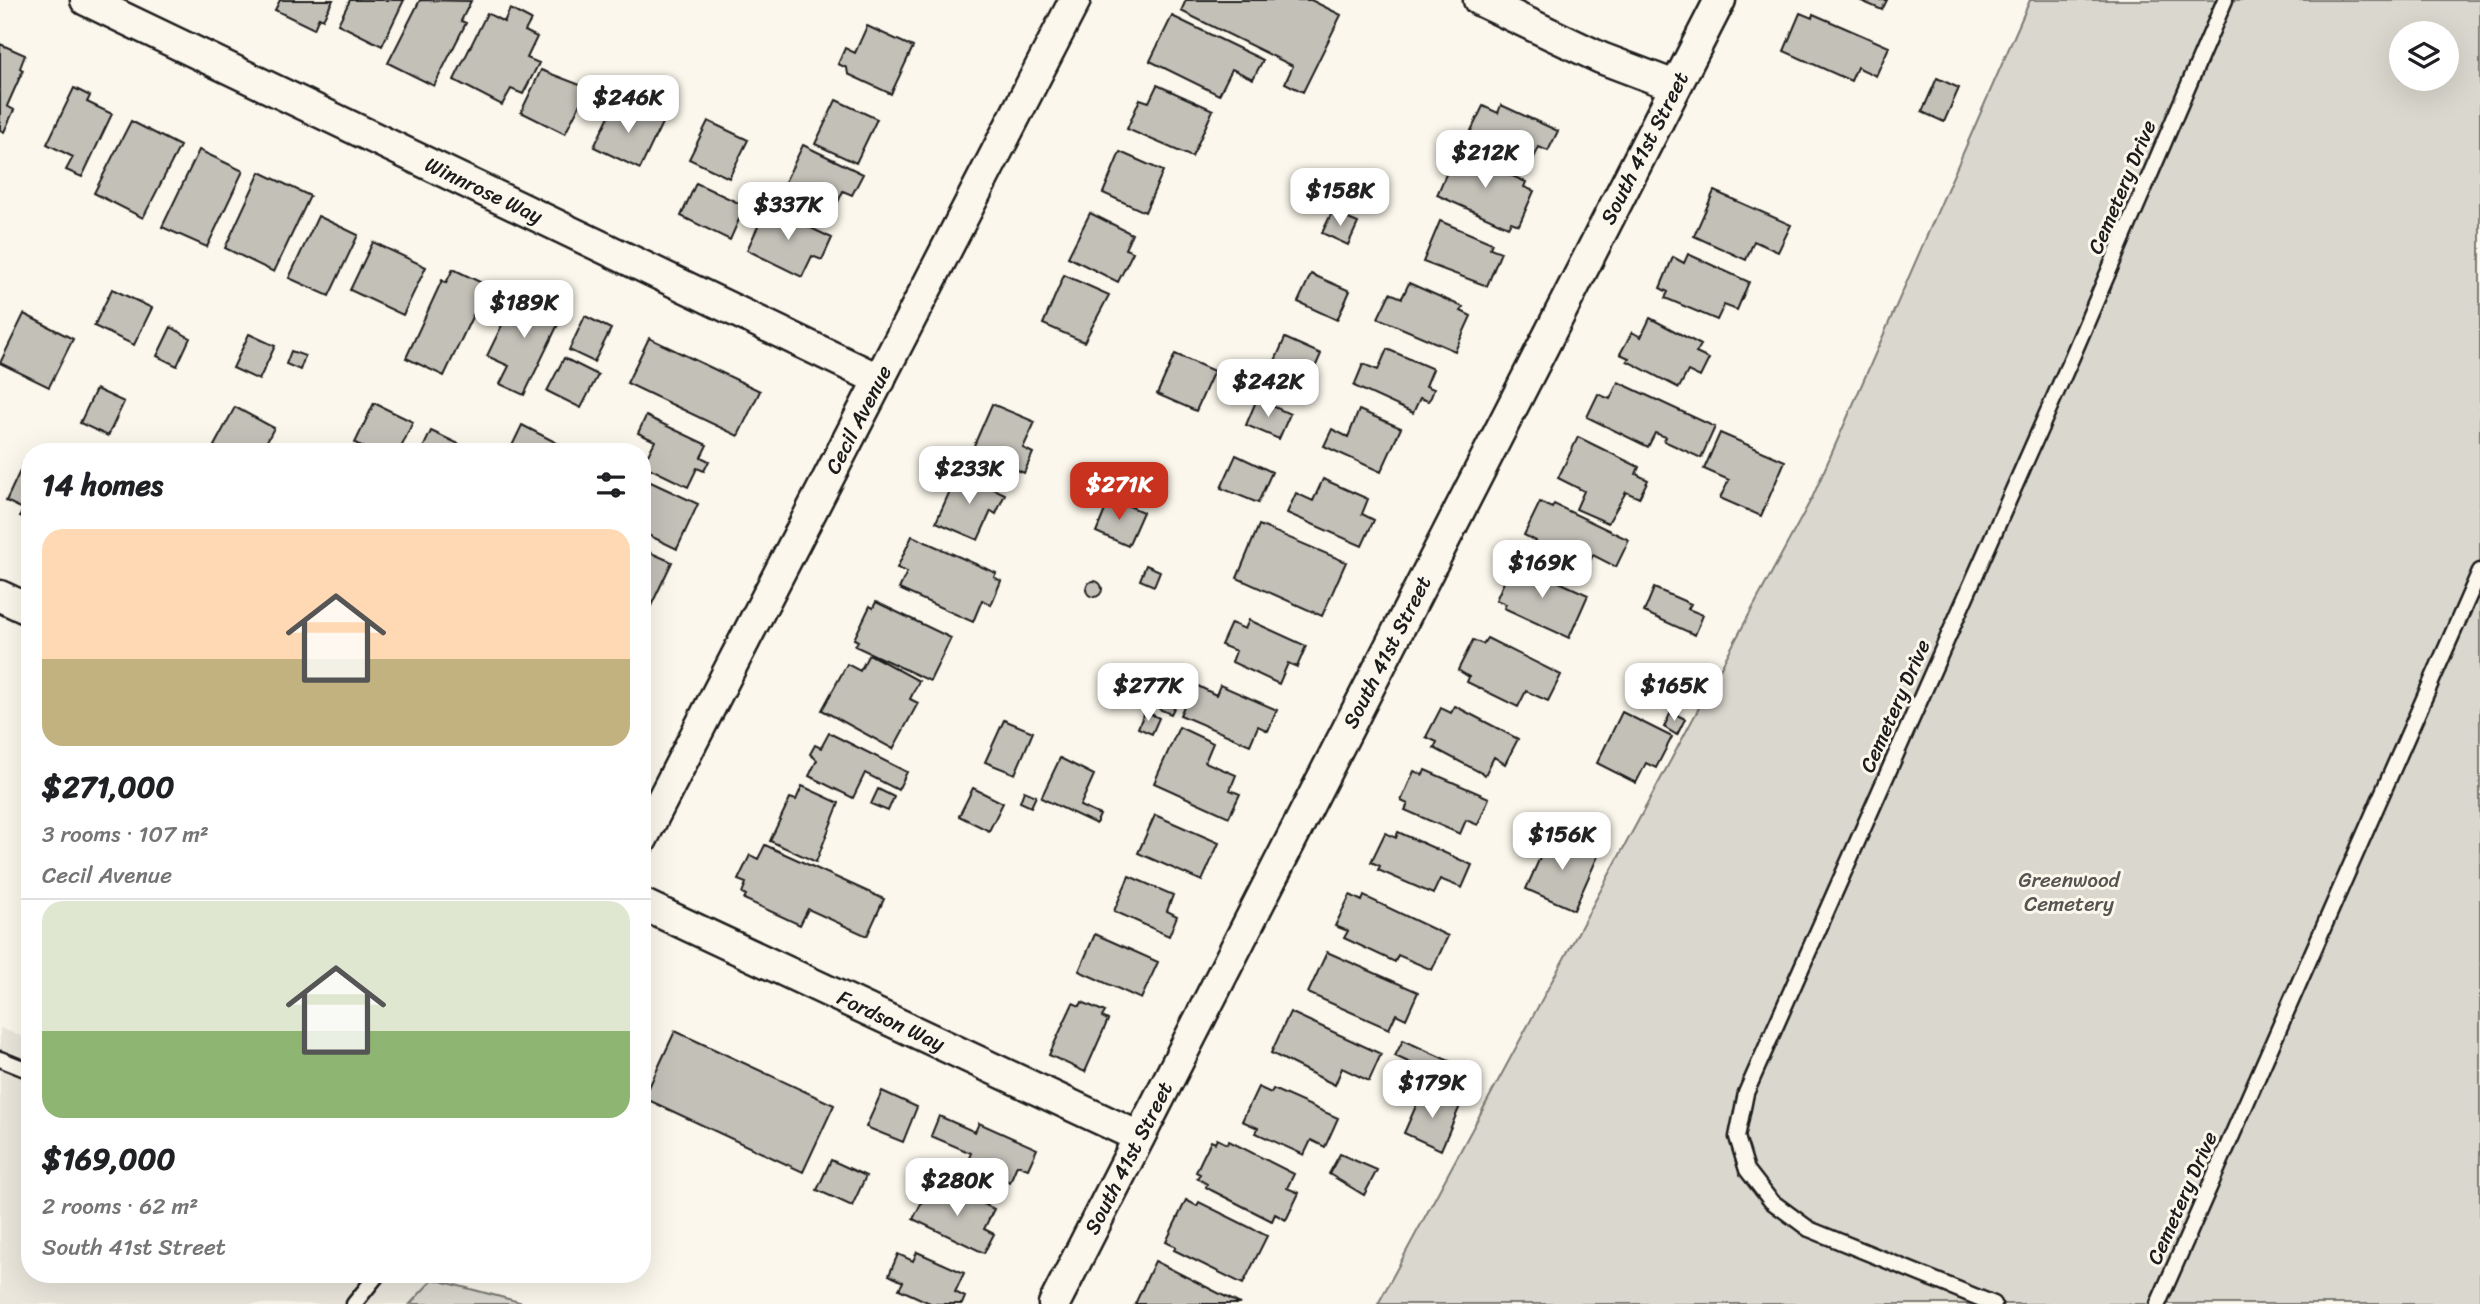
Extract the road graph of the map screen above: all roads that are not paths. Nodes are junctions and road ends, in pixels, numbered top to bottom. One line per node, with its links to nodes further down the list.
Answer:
1 (86, 0): 7 (street, Winnrose Way)
2 (1074, 0): 7 (street, Cecil Avenue)
3 (1479, 0): 6 (street)
4 (1720, 0): 6 (street, South 41st Street)
5 (2225, 0): 19 (lane, Cemetery Drive)
6 (1675, 86): 15 (street, South 41st Street)
7 (880, 380): 11 (street, Cecil Avenue)
8 (2480, 571): 20 (lane, Cemetery Drive)
9 (0, 596): 10 (street)
10 (21, 606)
11 (651, 822)
12 (651, 908): 15 (street, Fordson Way)
13 (0, 1059): 14 (lane)
14 (21, 1067)
15 (1139, 1137): 18 (street, South 41st Street)
16 (371, 1283): 17 (lane)
17 (354, 1304)
18 (1054, 1304)
19 (1994, 1304)
20 (2158, 1304)

